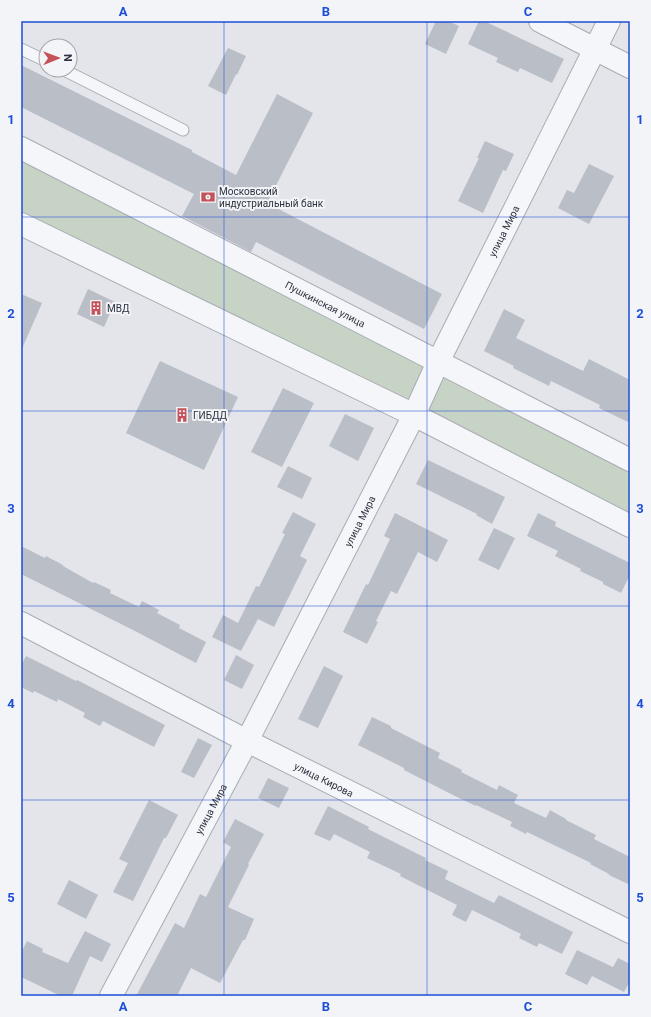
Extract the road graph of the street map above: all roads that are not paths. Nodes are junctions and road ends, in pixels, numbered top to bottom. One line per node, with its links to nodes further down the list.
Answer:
1 (540, 21): 4 (street)
2 (609, 21): 4 (street, улица Мира)
3 (21, 49): 5 (lane)
4 (594, 49): 6 (street); 11 (street, улица Мира)
5 (38, 57)
6 (630, 67)
7 (78, 77): 8 (lane)
8 (184, 130)
9 (21, 148): 11 (street, Пушкинская улица)
10 (21, 224): 12 (street)
11 (438, 362): 12 (street, улица Мира); 13 (street, Пушкинская улица)
12 (414, 415): 14 (street); 16 (street, улица Мира)
13 (630, 460)
14 (630, 526)
15 (21, 623): 16 (street, улица Кирова)
16 (247, 741): 17 (street, улица Кирова); 18 (street, улица Мира)
17 (630, 932)
18 (111, 996)

